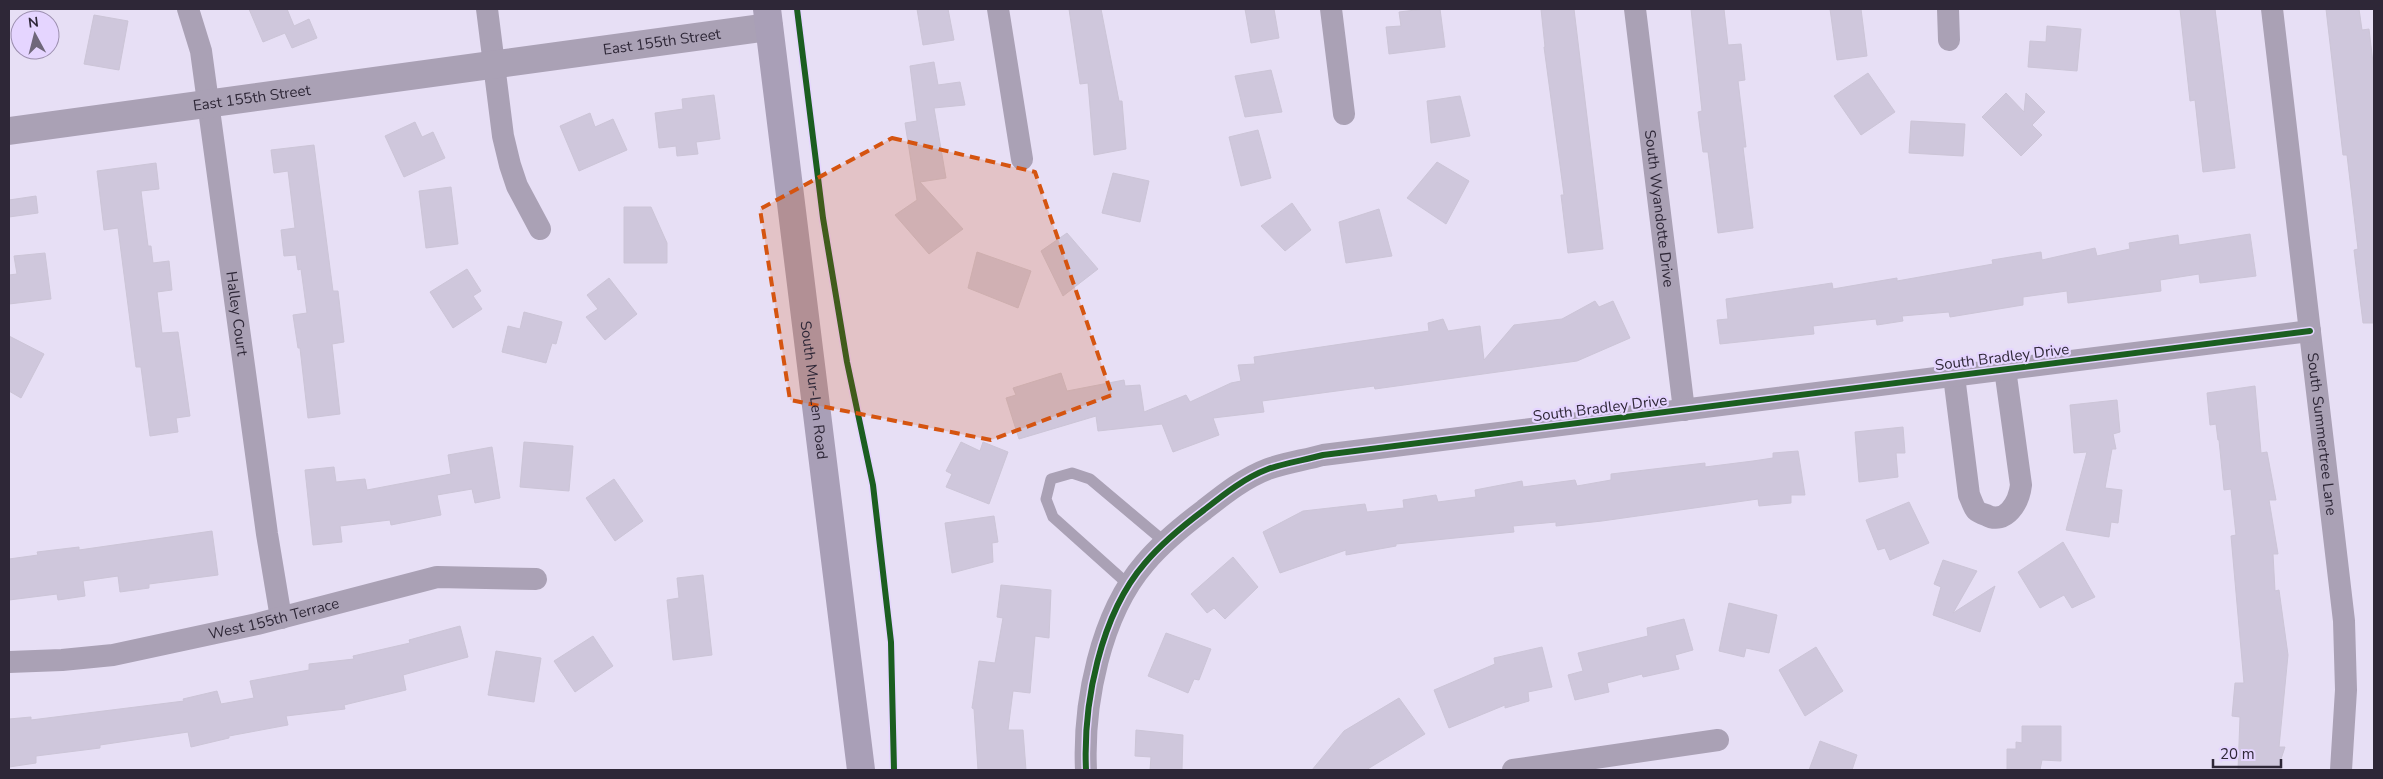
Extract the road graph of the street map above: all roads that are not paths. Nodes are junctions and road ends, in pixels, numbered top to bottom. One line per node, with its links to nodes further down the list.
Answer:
1 (188, 9): 11 (street, Halley Court)
2 (487, 9): 10 (street)
3 (998, 9): 14 (street)
4 (1331, 9): 12 (street)
5 (1635, 9): 19 (street, South Wyandotte Drive)
6 (1948, 9): 9 (street)
7 (2272, 9): 16 (street, South Summertree Lane)
8 (768, 18): 10 (street, East 155th Street); 26 (main road, South Mur-Len Road)
9 (1949, 40)
10 (494, 64): 11 (street, East 155th Street); 15 (street)
11 (208, 103): 13 (street, East 155th Street); 23 (street, Halley Court)
12 (1344, 114)
13 (9, 130)
14 (1022, 159)
15 (540, 229)
16 (2310, 331): 17 (street, South Bradley Drive); 29 (street, South Summertree Lane)
17 (2006, 369): 18 (street, South Bradley Drive); 18 (street)
18 (1954, 376): 19 (street, South Bradley Drive)
19 (1684, 410): 20 (street, South Bradley Drive)
20 (1166, 544): 22 (street, South Bradley Drive); 22 (lane)
21 (536, 578): 23 (street, West 155th Terrace)
22 (1130, 586): 27 (street, South Bradley Drive)
23 (281, 618): 24 (street, West 155th Terrace)
24 (9, 662)
25 (1718, 740): 28 (street)
26 (861, 770)
27 (1086, 770)
28 (1513, 770)
29 (2341, 770)

